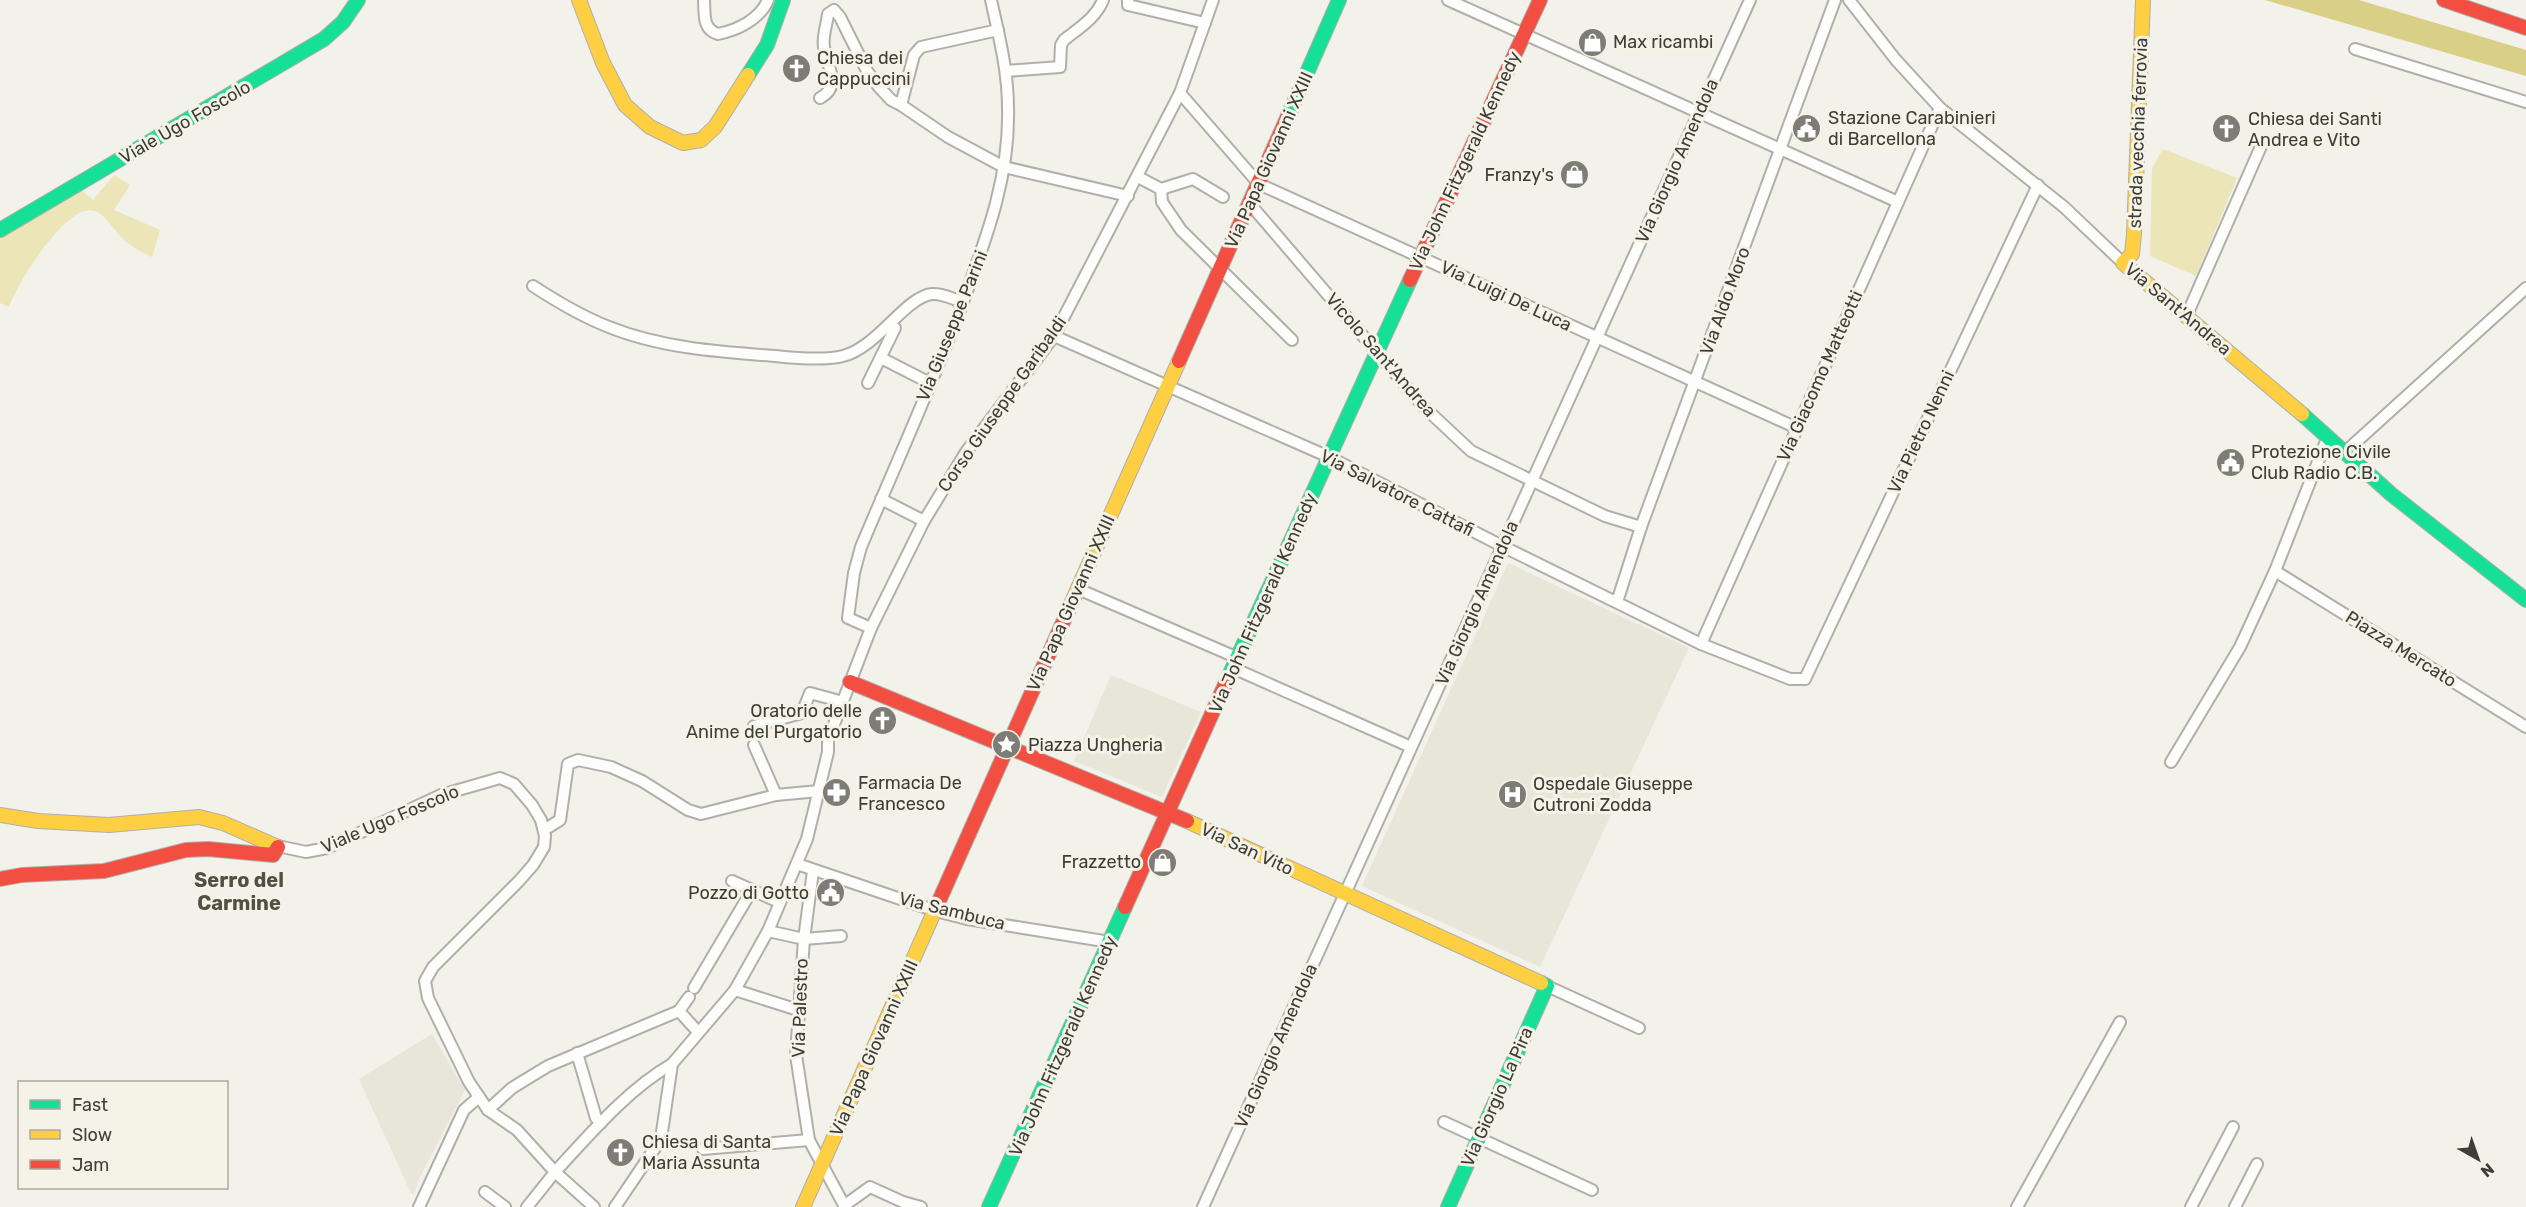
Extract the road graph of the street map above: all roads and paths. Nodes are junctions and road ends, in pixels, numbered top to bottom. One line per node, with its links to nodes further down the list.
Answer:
1 (358, 0): 41 (street, Viale Ugo Foscolo)
2 (579, 0): 5 (street)
3 (704, 0): 4 (street)
4 (768, 0)
5 (783, 0)
6 (991, 0): 20 (street, Via Giuseppe Parini)
7 (1103, 0): 23 (street)
8 (1128, 0): 18 (street)
9 (1213, 0): 18 (street, Corso Giuseppe Garibaldi)
10 (1340, 0): 34 (street, Via Papa Giovanni XXIII)
11 (1448, 0): 21 (street)
12 (1540, 0): 21 (street, Via John Fitzgerald Kennedy)
13 (1750, 0): 29 (street, Via Giorgio Amendola)
14 (1835, 0): 31 (street, Via Aldo Moro)
15 (1849, 0): 28 (street, Via Sant'Andrea)
16 (2143, 0): 43 (street, strada vecchia ferrovia)
17 (2444, 0): 19 (street)
18 (1205, 22): 24 (street, Corso Giuseppe Garibaldi)
19 (2526, 27)
20 (998, 30): 23 (street, Via Giuseppe Parini); 27 (street)
21 (1524, 34): 29 (street); 42 (street, Via John Fitzgerald Kennedy)
22 (2355, 49): 26 (street)
23 (1006, 71): 32 (street, Via Giuseppe Parini)
24 (1180, 93): 33 (street, Corso Giuseppe Garibaldi); 34 (street, Via Luigi De Luca)
25 (820, 98): 27 (street)
26 (2526, 102)
27 (901, 105): 32 (street)
28 (1940, 108): 35 (street, Via Sant'Andrea); 39 (street, Via Giacomo Matteotti)
29 (1698, 113): 31 (street); 51 (street, Via Giorgio Amendola)
30 (2262, 144): 48 (street)
31 (1780, 150): 39 (street); 56 (street, Via Aldo Moro)
32 (1004, 167): 37 (street); 47 (street, Via Giuseppe Parini)
33 (1137, 177): 36 (street); 37 (street, Corso Giuseppe Garibaldi)
34 (1259, 184): 40 (street, Via Papa Giovanni XXIII); 42 (street, Via Luigi De Luca)
35 (2038, 186): 43 (street, Via Sant'Andrea); 75 (street, Via Pietro Nenni)
36 (1161, 189): 38 (street); 44 (street)
37 (1128, 196): 50 (street, Corso Giuseppe Garibaldi)
38 (1223, 196)
39 (1898, 202): 59 (street, Via Giacomo Matteotti)
40 (1250, 204): 44 (street, Via Papa Giovanni XXIII); 53 (street, Vicolo Sant'Andrea)
41 (0, 230)
42 (1421, 257): 51 (street, Via Luigi De Luca); 53 (street, Via John Fitzgerald Kennedy)
43 (2123, 263): 48 (street, Via Sant'Andrea)
44 (1221, 269): 52 (street); 58 (street, Via Papa Giovanni XXIII)
45 (533, 286): 47 (street)
46 (2526, 288): 61 (street)
47 (963, 302): 55 (street, Via Giuseppe Parini)
48 (2186, 317): 60 (street, Via Sant'Andrea)
49 (896, 328): 54 (street)
50 (1054, 336): 58 (street, Via Salvatore Cattafi); 65 (street, Corso Giuseppe Garibaldi)
51 (1596, 339): 56 (street, Via Luigi De Luca); 63 (street, Via Giorgio Amendola)
52 (1293, 340)
53 (1377, 350): 62 (street, Via John Fitzgerald Kennedy); 63 (street, Vicolo Sant'Andrea)
54 (881, 358): 55 (street); 57 (street)
55 (930, 382): 64 (street, Via Giuseppe Parini)
56 (1695, 382): 59 (street, Via Luigi De Luca); 66 (street, Via Aldo Moro)
57 (868, 383)
58 (1168, 387): 62 (street, Via Salvatore Cattafi); 69 (street, Via Papa Giovanni XXIII)
59 (1797, 428): 73 (street, Via Giacomo Matteotti)
60 (2328, 436): 61 (street, Via Sant'Andrea); 68 (street)
61 (2345, 452): 70 (street, Via Sant'Andrea)
62 (1329, 457): 67 (street, Via Salvatore Cattafi); 74 (street, Via John Fitzgerald Kennedy)
63 (1533, 480): 66 (street, Vicolo Sant'Andrea); 67 (street, Via Giorgio Amendola)
64 (881, 499): 65 (street); 72 (street, Via Giuseppe Parini)
65 (924, 521): 72 (street, Corso Giuseppe Garibaldi)
66 (1641, 527): 71 (street, Via Aldo Moro)
67 (1502, 546): 71 (street, Via Salvatore Cattafi); 82 (street, Via Giorgio Amendola)
68 (2275, 571): 79 (street, Piazza Mercato); 83 (street)
69 (1078, 589): 74 (street); 80 (street, Via Papa Giovanni XXIII)
70 (2526, 600)
71 (1617, 602): 73 (street, Via Salvatore Cattafi)
72 (871, 628): 76 (street, Corso Giuseppe Garibaldi)
73 (1701, 644): 75 (street, Via Salvatore Cattafi)
74 (1236, 663): 82 (street); 86 (street, Via John Fitzgerald Kennedy)
75 (1804, 679)
76 (850, 682): 77 (street, Corso Giuseppe Garibaldi); 80 (street, Via San Vito)
77 (843, 702): 78 (street); 84 (street, Corso Giuseppe Garibaldi)
78 (754, 726)
79 (2526, 727)
80 (1007, 744): 86 (street, Via San Vito); 97 (street, Via Papa Giovanni XXIII)
81 (754, 746): 85 (street)
82 (1411, 747): 95 (street, Via Giorgio Amendola)
83 (2171, 762)
84 (819, 791): 85 (street); 90 (street, Corso Giuseppe Garibaldi)
85 (776, 795): 88 (street)
86 (1168, 812): 95 (street, Via San Vito); 101 (street, Via John Fitzgerald Kennedy)
87 (0, 815): 89 (street, Viale Ugo Foscolo)
88 (544, 830): 89 (street, Viale Ugo Foscolo); 111 (street)
89 (278, 846): 92 (street)
90 (797, 864): 91 (street, Via Sambuca); 96 (street, Corso Giuseppe Garibaldi)
91 (813, 871): 97 (street, Via Sambuca); 100 (street, Via Palestro)
92 (0, 879)
93 (732, 881): 94 (street)
94 (752, 890): 96 (street); 105 (street)
95 (1344, 895): 102 (street, Via San Vito); 133 (street, Via Giorgio Amendola)
96 (779, 902): 98 (street, Corso Giuseppe Garibaldi)
97 (936, 911): 101 (street, Via Sambuca); 119 (street, Via Papa Giovanni XXIII)
98 (768, 931): 100 (street); 103 (street, Corso Giuseppe Garibaldi)
99 (841, 936): 100 (street)
100 (804, 939): 104 (street, Via Palestro)
101 (1110, 942): 132 (street, Via John Fitzgerald Kennedy)
102 (1547, 986): 107 (street, Via San Vito); 116 (street, Via Giorgio La Pira)
103 (735, 990): 104 (street); 108 (street, Corso Giuseppe Garibaldi)
104 (798, 1010): 117 (street, Via Palestro)
105 (680, 1011): 108 (street); 109 (street)
106 (2120, 1022): 135 (street)
107 (1639, 1028)
108 (698, 1032): 110 (street, Corso Giuseppe Garibaldi)
109 (577, 1053): 112 (street); 114 (street)
110 (672, 1064): 114 (street, Corso Giuseppe Garibaldi); 129 (street)
111 (479, 1097): 112 (street); 126 (street)
112 (488, 1110): 121 (street)
113 (1444, 1122): 116 (street)
114 (601, 1123): 121 (street, Corso Giuseppe Garibaldi)
115 (2233, 1127): 136 (street)
116 (1479, 1138): 122 (street); 134 (street, Via Giorgio La Pira)
117 (809, 1140): 118 (street); 119 (street, Via Palestro)
118 (703, 1149)
119 (822, 1164): 125 (street, Via Palestro); 130 (street, Via Papa Giovanni XXIII)
120 (2257, 1164): 137 (street)
121 (555, 1172): 124 (street, Corso Giuseppe Garibaldi); 128 (street)
122 (1592, 1190)
123 (485, 1192): 127 (street)
124 (530, 1206)
125 (845, 1206): 131 (street)
126 (419, 1207)
127 (505, 1207)
128 (594, 1207)
129 (615, 1207)
130 (803, 1207)
131 (921, 1207)
132 (989, 1207)
133 (1203, 1207)
134 (1448, 1207)
135 (2017, 1207)
136 (2191, 1207)
137 (2235, 1207)

